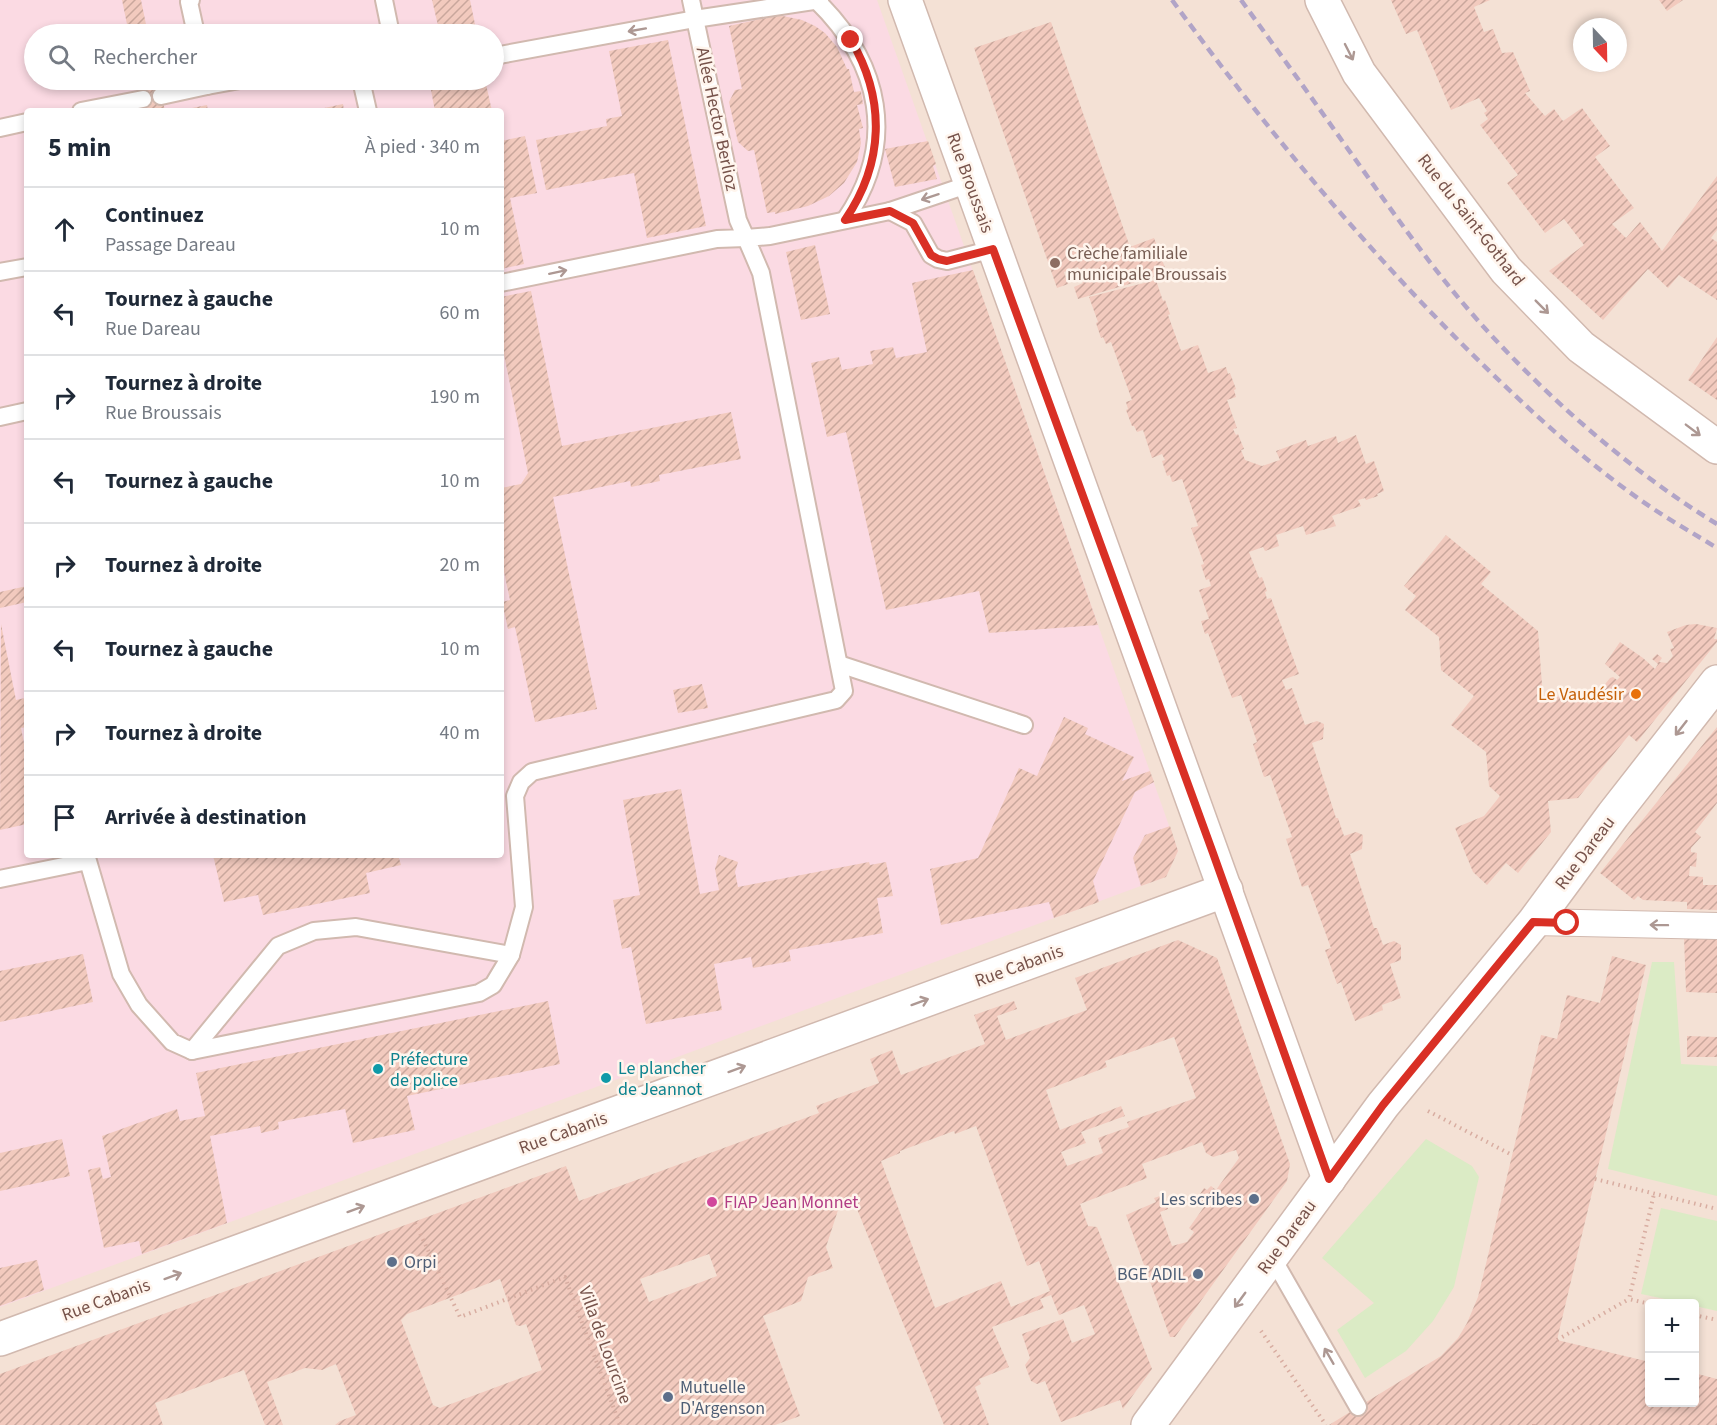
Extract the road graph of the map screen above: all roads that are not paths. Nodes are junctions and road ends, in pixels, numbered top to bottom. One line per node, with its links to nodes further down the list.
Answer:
1 (191, 0): 8 (lane)
2 (384, 0): 9 (lane)
3 (691, 0): 7 (lane, Allée Hector Berlioz)
4 (818, 0): 7 (lane); 21 (lane)
5 (905, 0): 19 (street, Rue Broussais)
6 (1322, 0): 29 (street, Rue du Saint-Gothard, one-way to 29)
7 (695, 19): 10 (lane, one-way to 10); 22 (lane, Allée Hector Berlioz)
8 (194, 24)
9 (390, 24)
10 (504, 54)
11 (182, 90): 13 (lane)
12 (364, 90): 16 (lane)
13 (161, 96)
14 (143, 99): 15 (lane)
15 (96, 108)
16 (367, 108)
17 (24, 123): 18 (lane)
18 (0, 128)
19 (970, 184): 20 (lane, one-way to 20); 23 (street, Rue Broussais)
20 (890, 211): 21 (lane); 23 (lane)
21 (845, 220): 22 (lane)
22 (746, 238): 26 (lane, one-way to 22); 30 (lane, Allée Hector Berlioz)
23 (993, 249): 34 (street, Rue Broussais)
24 (24, 268): 25 (lane)
25 (0, 272)
26 (504, 282)
27 (24, 412): 28 (lane)
28 (0, 417)
29 (1717, 447)
30 (839, 664): 32 (lane); 37 (lane, Allée Hector Berlioz)
31 (1717, 682): 35 (street, Rue Dareau, one-way to 35)
32 (1024, 725)
33 (0, 879): 38 (lane)
34 (1226, 890): 39 (street, Rue Broussais); 41 (street, Rue Cabanis, one-way to 34)
35 (1533, 922): 36 (street, one-way to 35); 39 (street, Rue Dareau)
36 (1717, 926)
37 (512, 955): 38 (lane); 38 (lane)
38 (192, 1051)
39 (1329, 1179): 40 (street, Rue Dareau)
40 (1272, 1257): 42 (lane, one-way to 40); 43 (street, Rue Dareau, one-way to 43)
41 (0, 1339)
42 (1358, 1407)
43 (1148, 1425)

